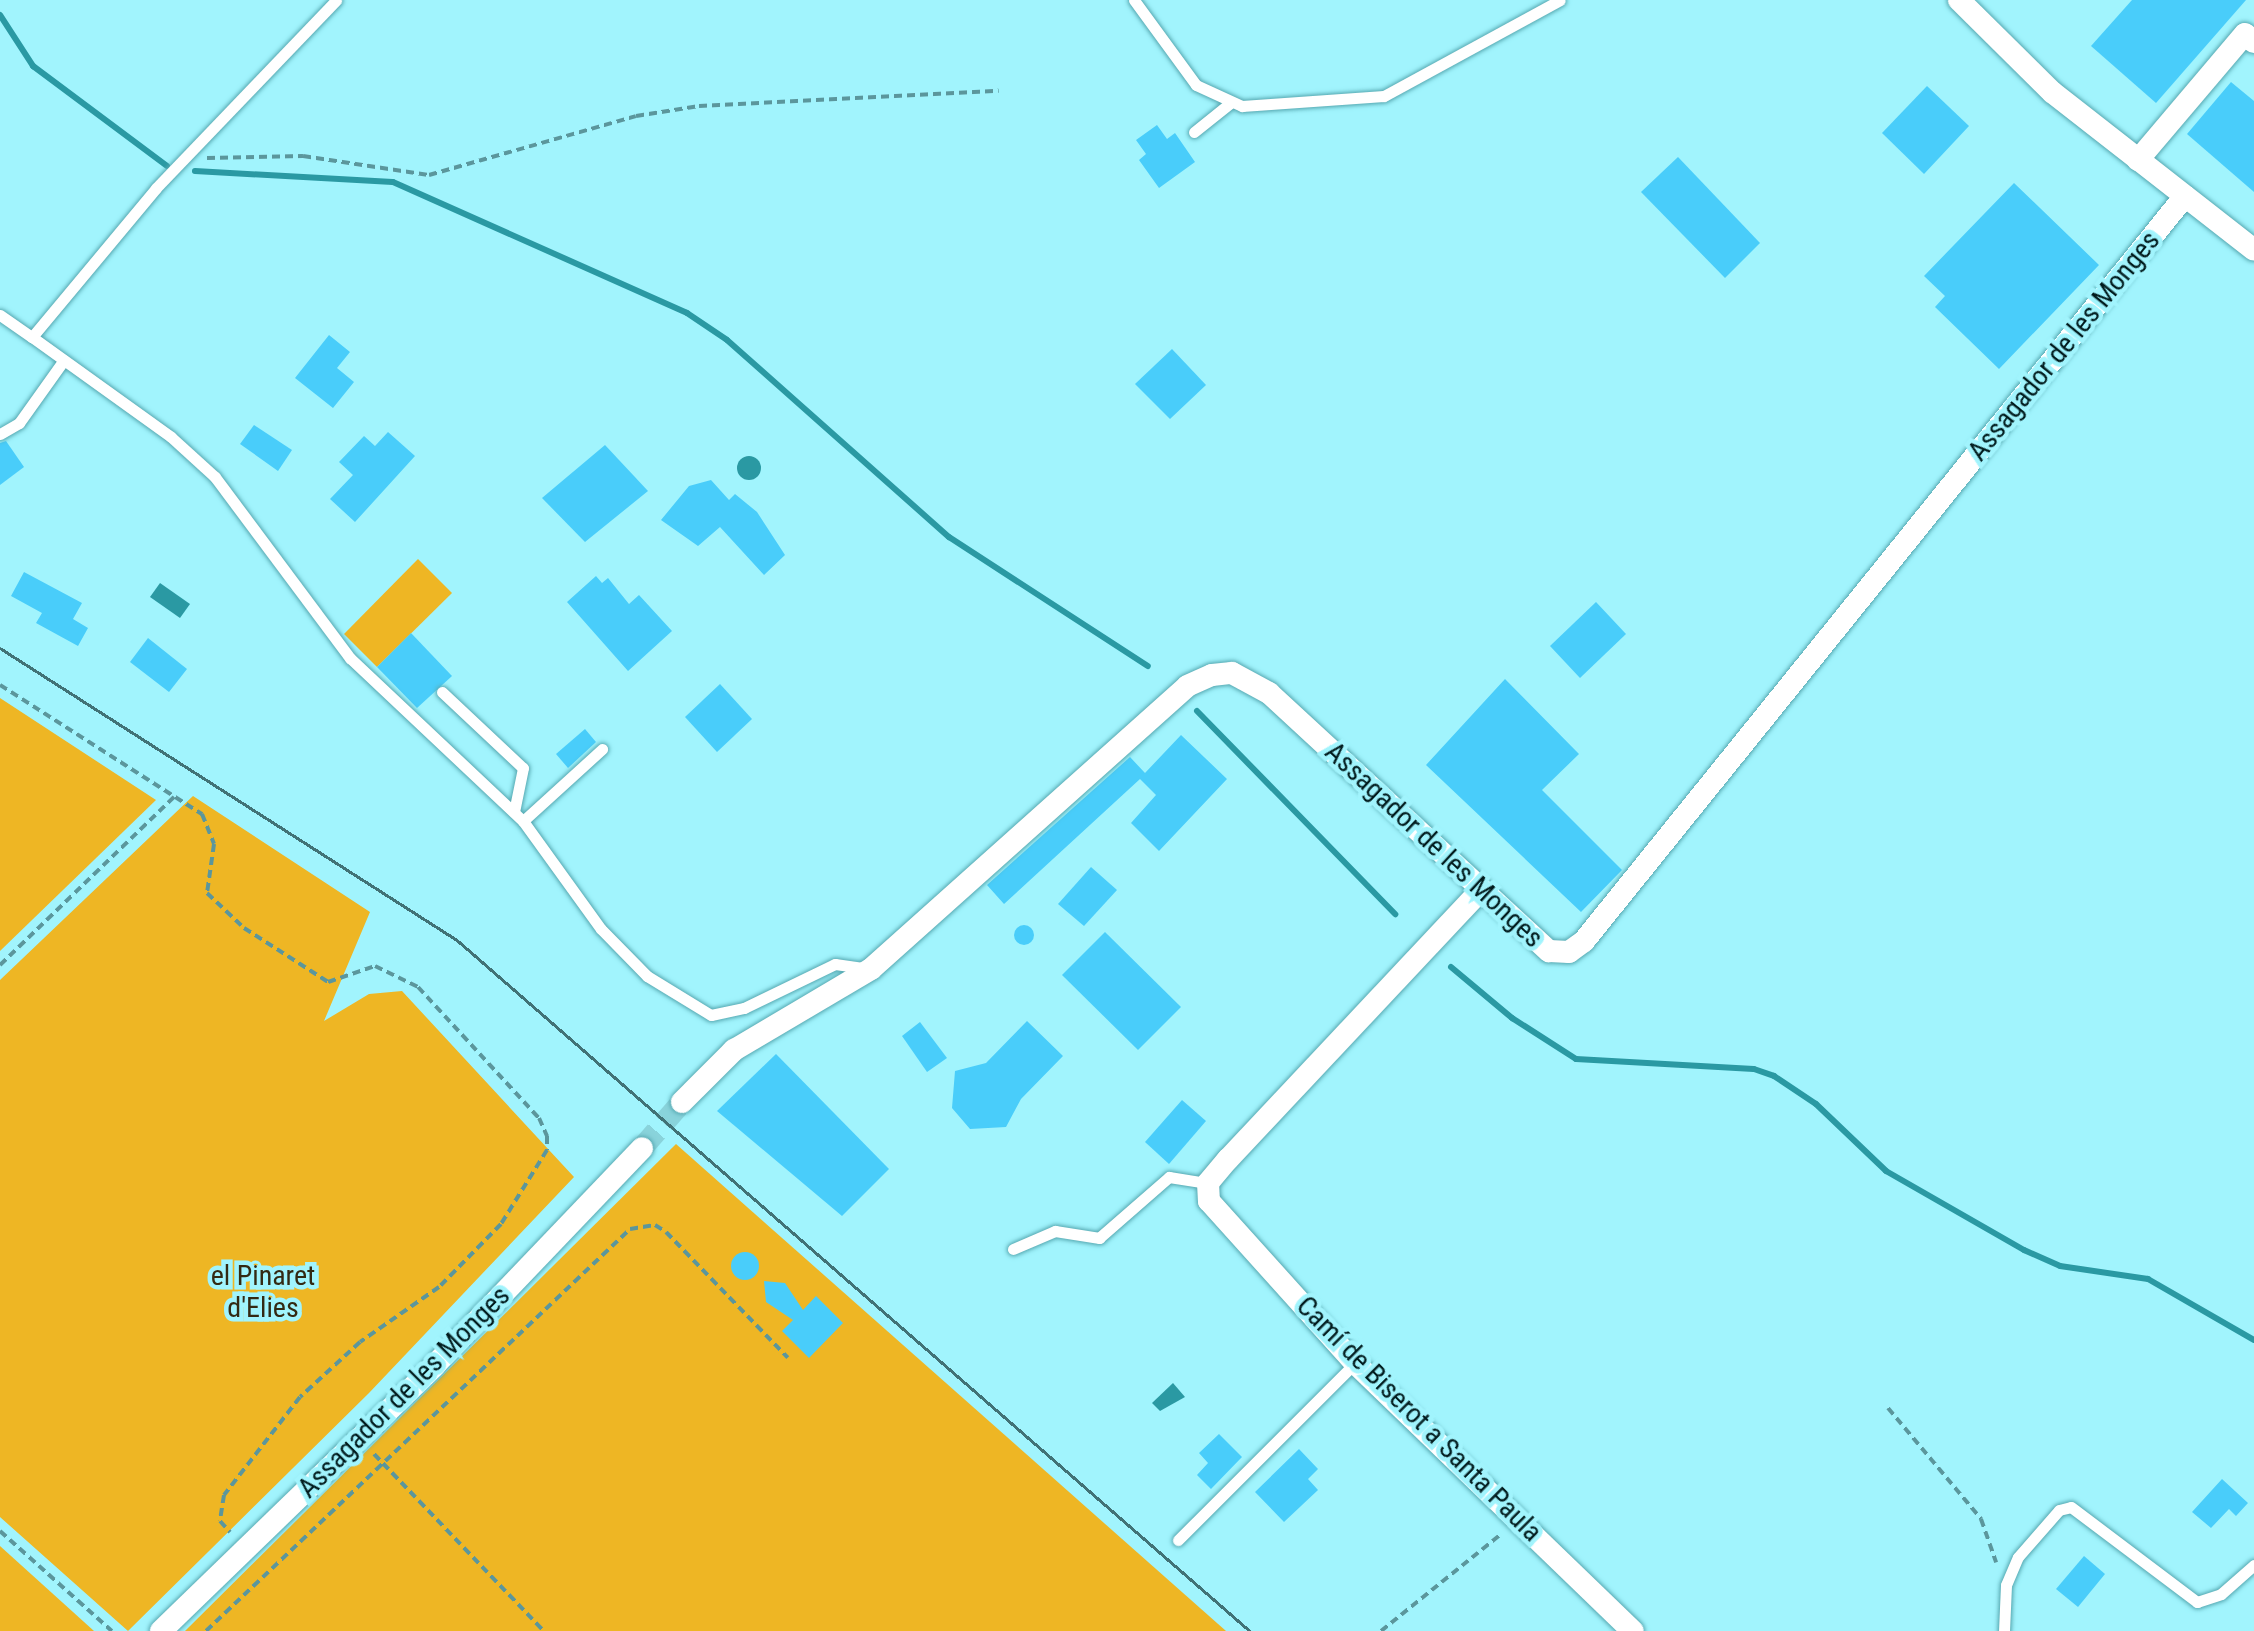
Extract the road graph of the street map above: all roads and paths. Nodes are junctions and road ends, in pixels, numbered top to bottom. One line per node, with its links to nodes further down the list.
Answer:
1 (336, 0): 9 (lane)
2 (1134, 0): 7 (lane)
3 (1560, 0): 7 (lane)
4 (1959, 0): 10 (street)
5 (2254, 42): 10 (street)
6 (999, 91): 9 (path)
7 (1230, 104): 8 (lane)
8 (1194, 132)
9 (187, 158): 14 (lane)
10 (2138, 160): 11 (street)
11 (2185, 196): 12 (street); 22 (street, Assagador de les Monges)
12 (2254, 250)
13 (0, 315): 14 (lane)
14 (32, 337): 15 (lane)
15 (64, 360): 16 (lane); 21 (lane)
16 (0, 434)
17 (0, 685): 20 (path)
18 (442, 692): 21 (lane)
19 (602, 750): 21 (lane)
20 (174, 797): 23 (path); 37 (path)
21 (519, 817): 24 (lane)
22 (1480, 891): 24 (street, Assagador de les Monges); 27 (street)
23 (0, 965)
24 (871, 969): 25 (street, Assagador de les Monges)
25 (682, 1102)
26 (642, 1148): 32 (street, Assagador de les Monges)
27 (1208, 1184): 28 (lane); 30 (street, Camí de Biserot a Santa Paula)
28 (1013, 1249)
29 (788, 1358): 33 (path)
30 (1355, 1363): 34 (street, Camí de Biserot a Santa Paula); 36 (lane)
31 (1888, 1408): 39 (path)
32 (360, 1439): 33 (path); 37 (street, Assagador de les Monges)
33 (384, 1464): 42 (path); 43 (path)
34 (1520, 1519): 44 (path); 45 (street, Camí de Biserot a Santa Paula)
35 (0, 1531): 40 (path)
36 (1178, 1540)
37 (245, 1549): 41 (street, Assagador de les Monges)
38 (2254, 1565): 39 (lane)
39 (2006, 1585): 46 (lane)
40 (112, 1631)
41 (160, 1631)
42 (206, 1631)
43 (544, 1631)
44 (1381, 1631)
45 (1633, 1631)
46 (2004, 1631)

